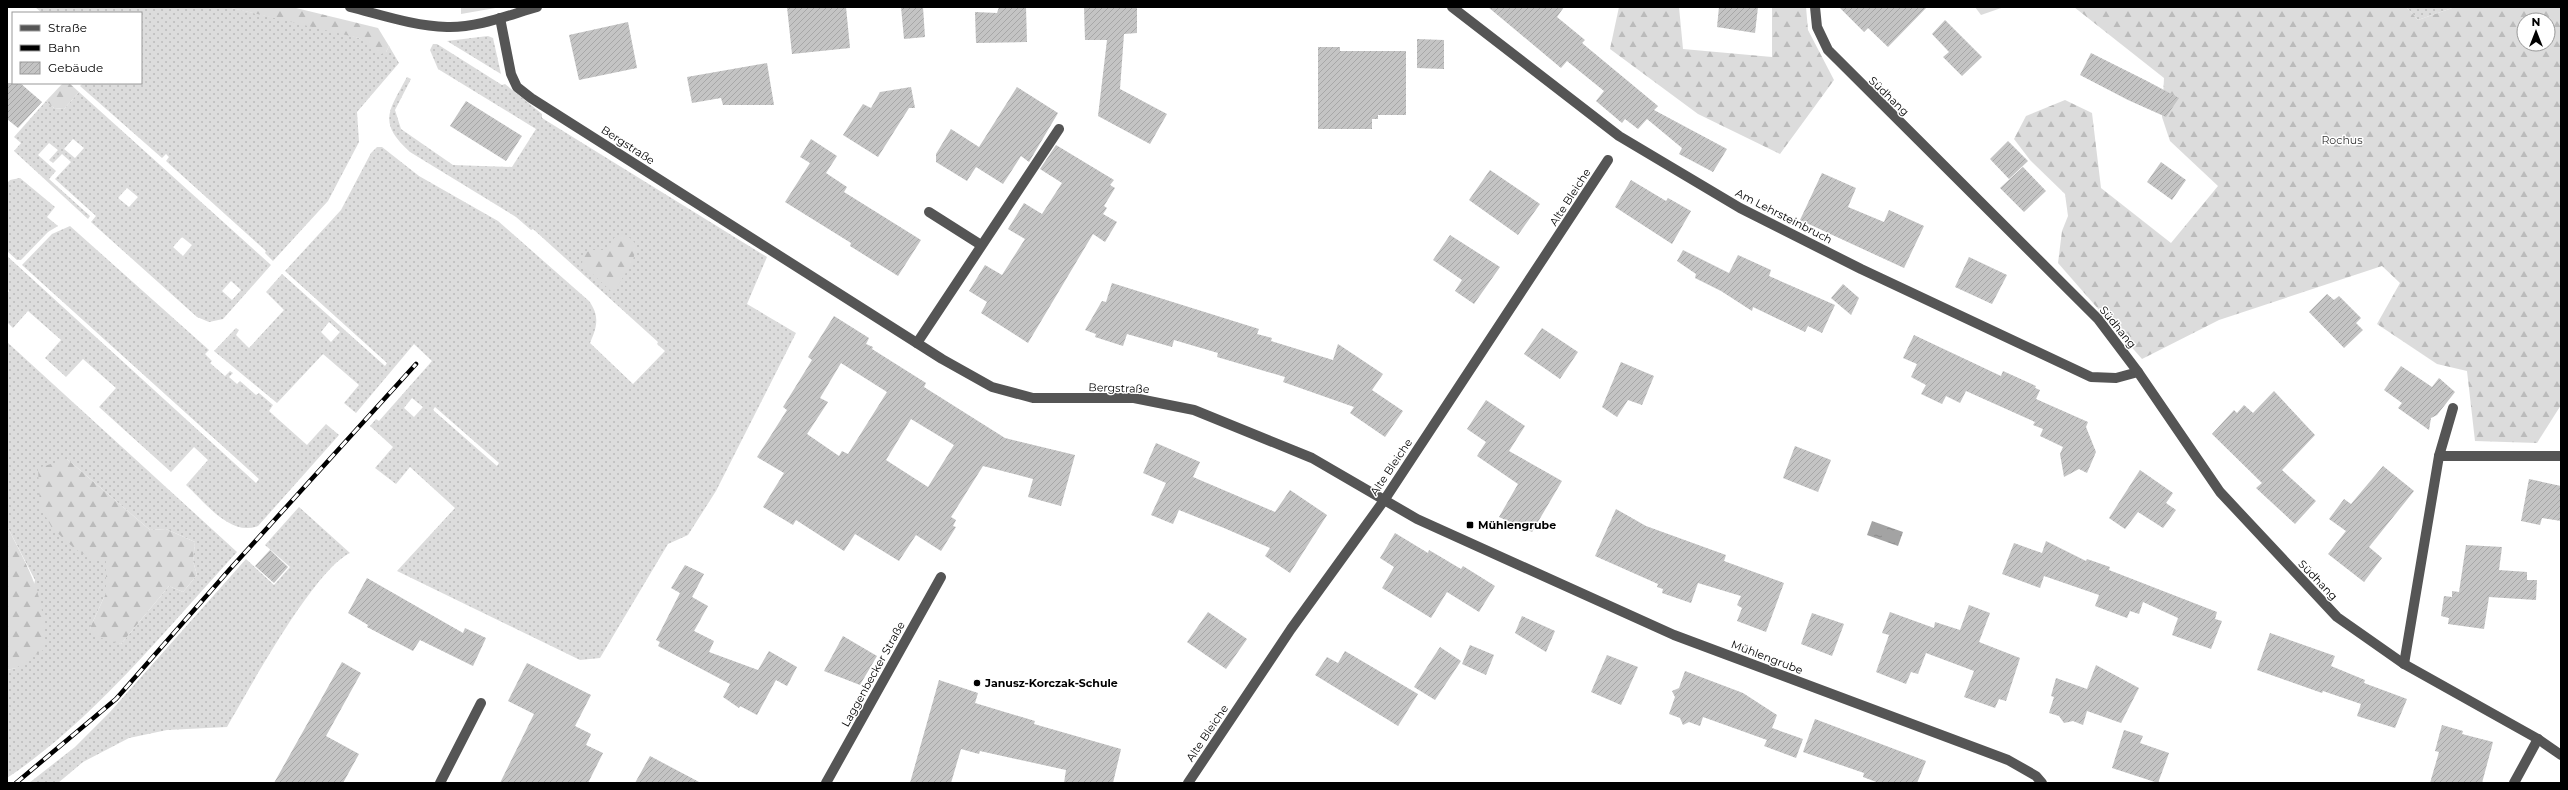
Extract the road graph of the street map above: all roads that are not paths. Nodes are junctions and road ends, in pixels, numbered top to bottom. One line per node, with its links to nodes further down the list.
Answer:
1 (350, 7): 5 (street)
2 (537, 7): 5 (street)
3 (1452, 7): 11 (street, Am Lehrsteinbruch)
4 (1815, 7): 11 (street, Südhang)
5 (500, 18): 10 (street, Bergstraße)
6 (1058, 129): 9 (street)
7 (1608, 160): 15 (street, Alte Bleiche)
8 (929, 212): 9 (street)
9 (981, 244): 10 (street)
10 (917, 343): 15 (street, Bergstraße)
11 (2138, 372): 17 (street, Südhang)
12 (2453, 408): 13 (street)
13 (2439, 456): 14 (street); 17 (street)
14 (2561, 456)
15 (1385, 499): 21 (street, Mühlengrube); 24 (street, Alte Bleiche)
16 (942, 577): 23 (street, Laggenbecker Straße)
17 (2404, 664): 19 (street, Südhang)
18 (481, 703): 22 (street)
19 (2538, 739): 20 (street, Südhang); 25 (street)
20 (2561, 756)
21 (2036, 781)
22 (440, 783)
23 (826, 783)
24 (1188, 783)
25 (2514, 783)

